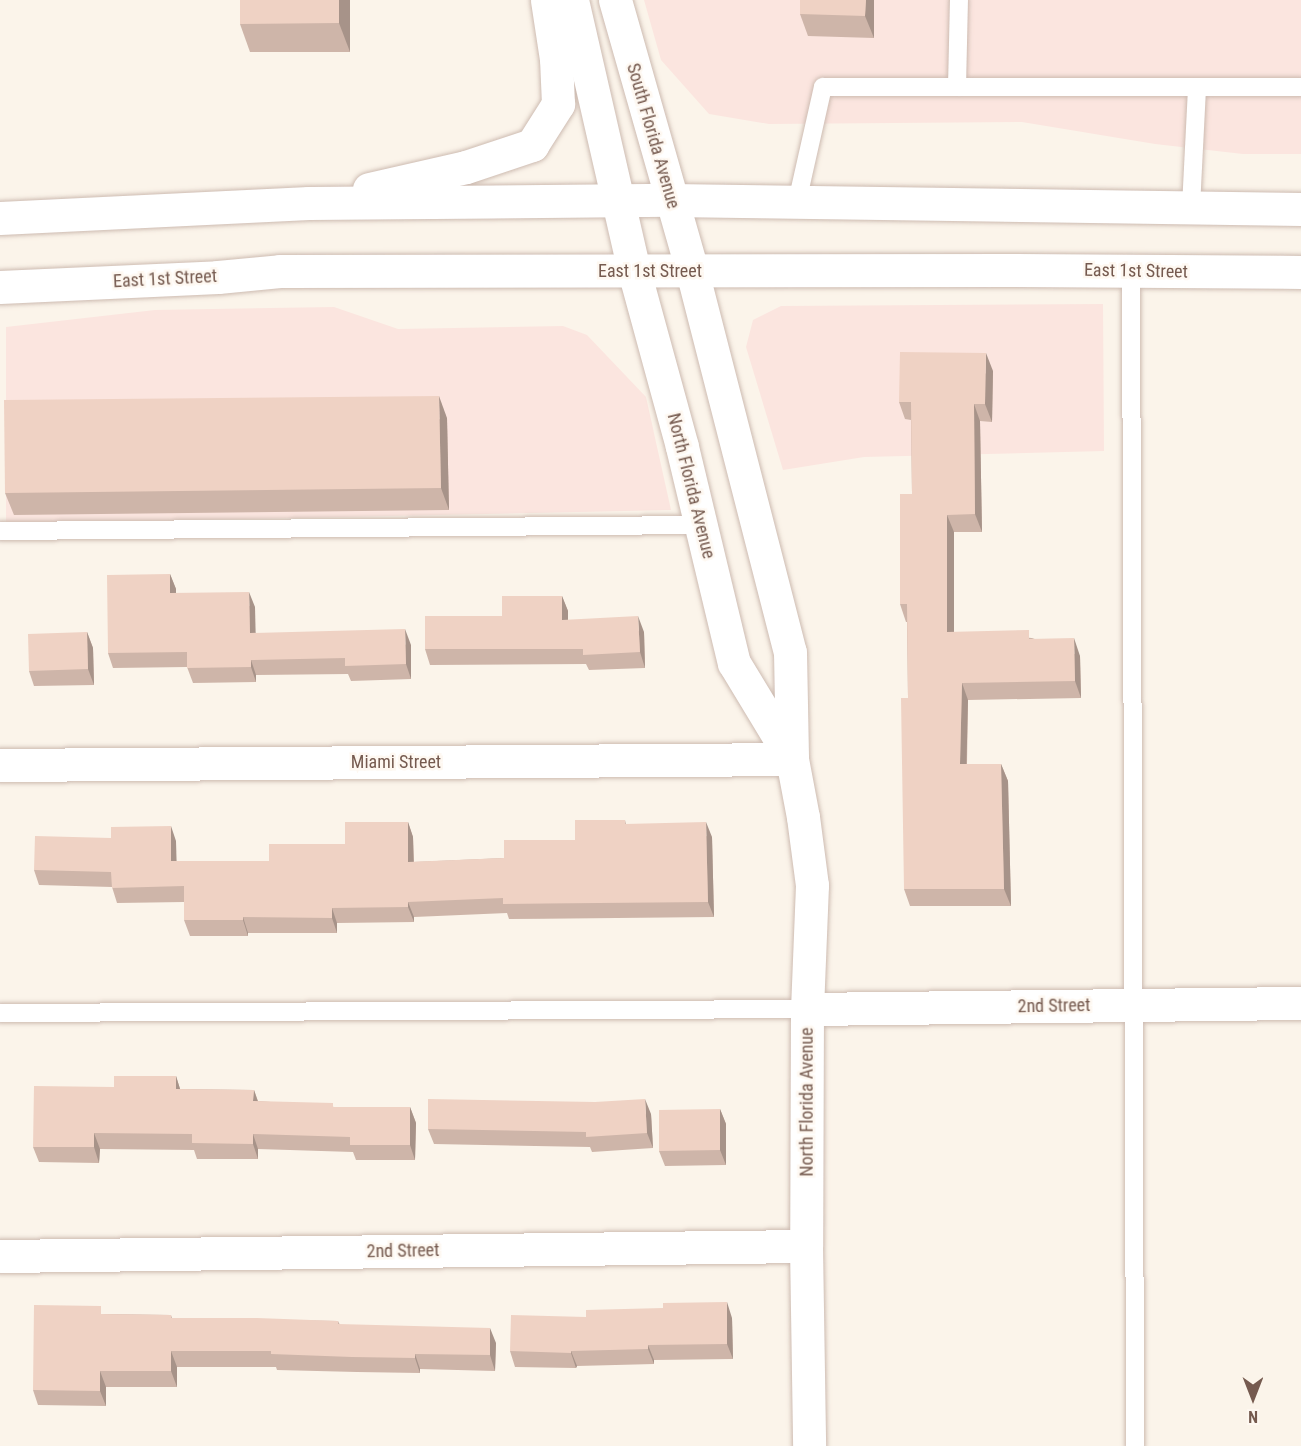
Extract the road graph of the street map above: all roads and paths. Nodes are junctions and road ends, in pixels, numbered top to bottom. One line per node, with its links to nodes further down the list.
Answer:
1 (547, 0): 11 (main road)
2 (572, 0): 9 (main road)
3 (615, 0): 8 (main road, South Florida Avenue)
4 (959, 0): 5 (lane)
5 (957, 87): 6 (lane); 10 (lane)
6 (1197, 87): 7 (lane); 12 (lane)
7 (1301, 87)
8 (670, 200): 9 (main road); 10 (main road); 16 (main road, South Florida Avenue)
9 (617, 201): 11 (main road); 15 (main road, North Florida Avenue)
10 (797, 202): 12 (main road)
11 (309, 203): 14 (main road)
12 (1191, 207): 13 (main road)
13 (1301, 209)
14 (0, 218)
15 (634, 271): 16 (main road, East 1st Street); 19 (main road, East 1st Street); 20 (main road, North Florida Avenue)
16 (692, 271): 17 (main road, East 1st Street); 22 (main road, North Florida Avenue)
17 (1131, 271): 18 (main road, East 1st Street); 25 (lane)
18 (1301, 272)
19 (0, 287)
20 (700, 525): 21 (lane); 22 (main road, North Florida Avenue)
21 (0, 531)
22 (792, 759): 23 (main road, Miami Street); 26 (main road, North Florida Avenue)
23 (0, 765)
24 (1301, 1004): 25 (main road, 2nd Street)
25 (1134, 1005): 26 (main road, 2nd Street); 31 (lane)
26 (807, 1009): 27 (lane); 28 (main road, North Florida Avenue)
27 (0, 1013)
28 (806, 1246): 29 (main road, 2nd Street); 30 (main road, North Florida Avenue)
29 (0, 1256)
30 (809, 1446)
31 (1134, 1446)

